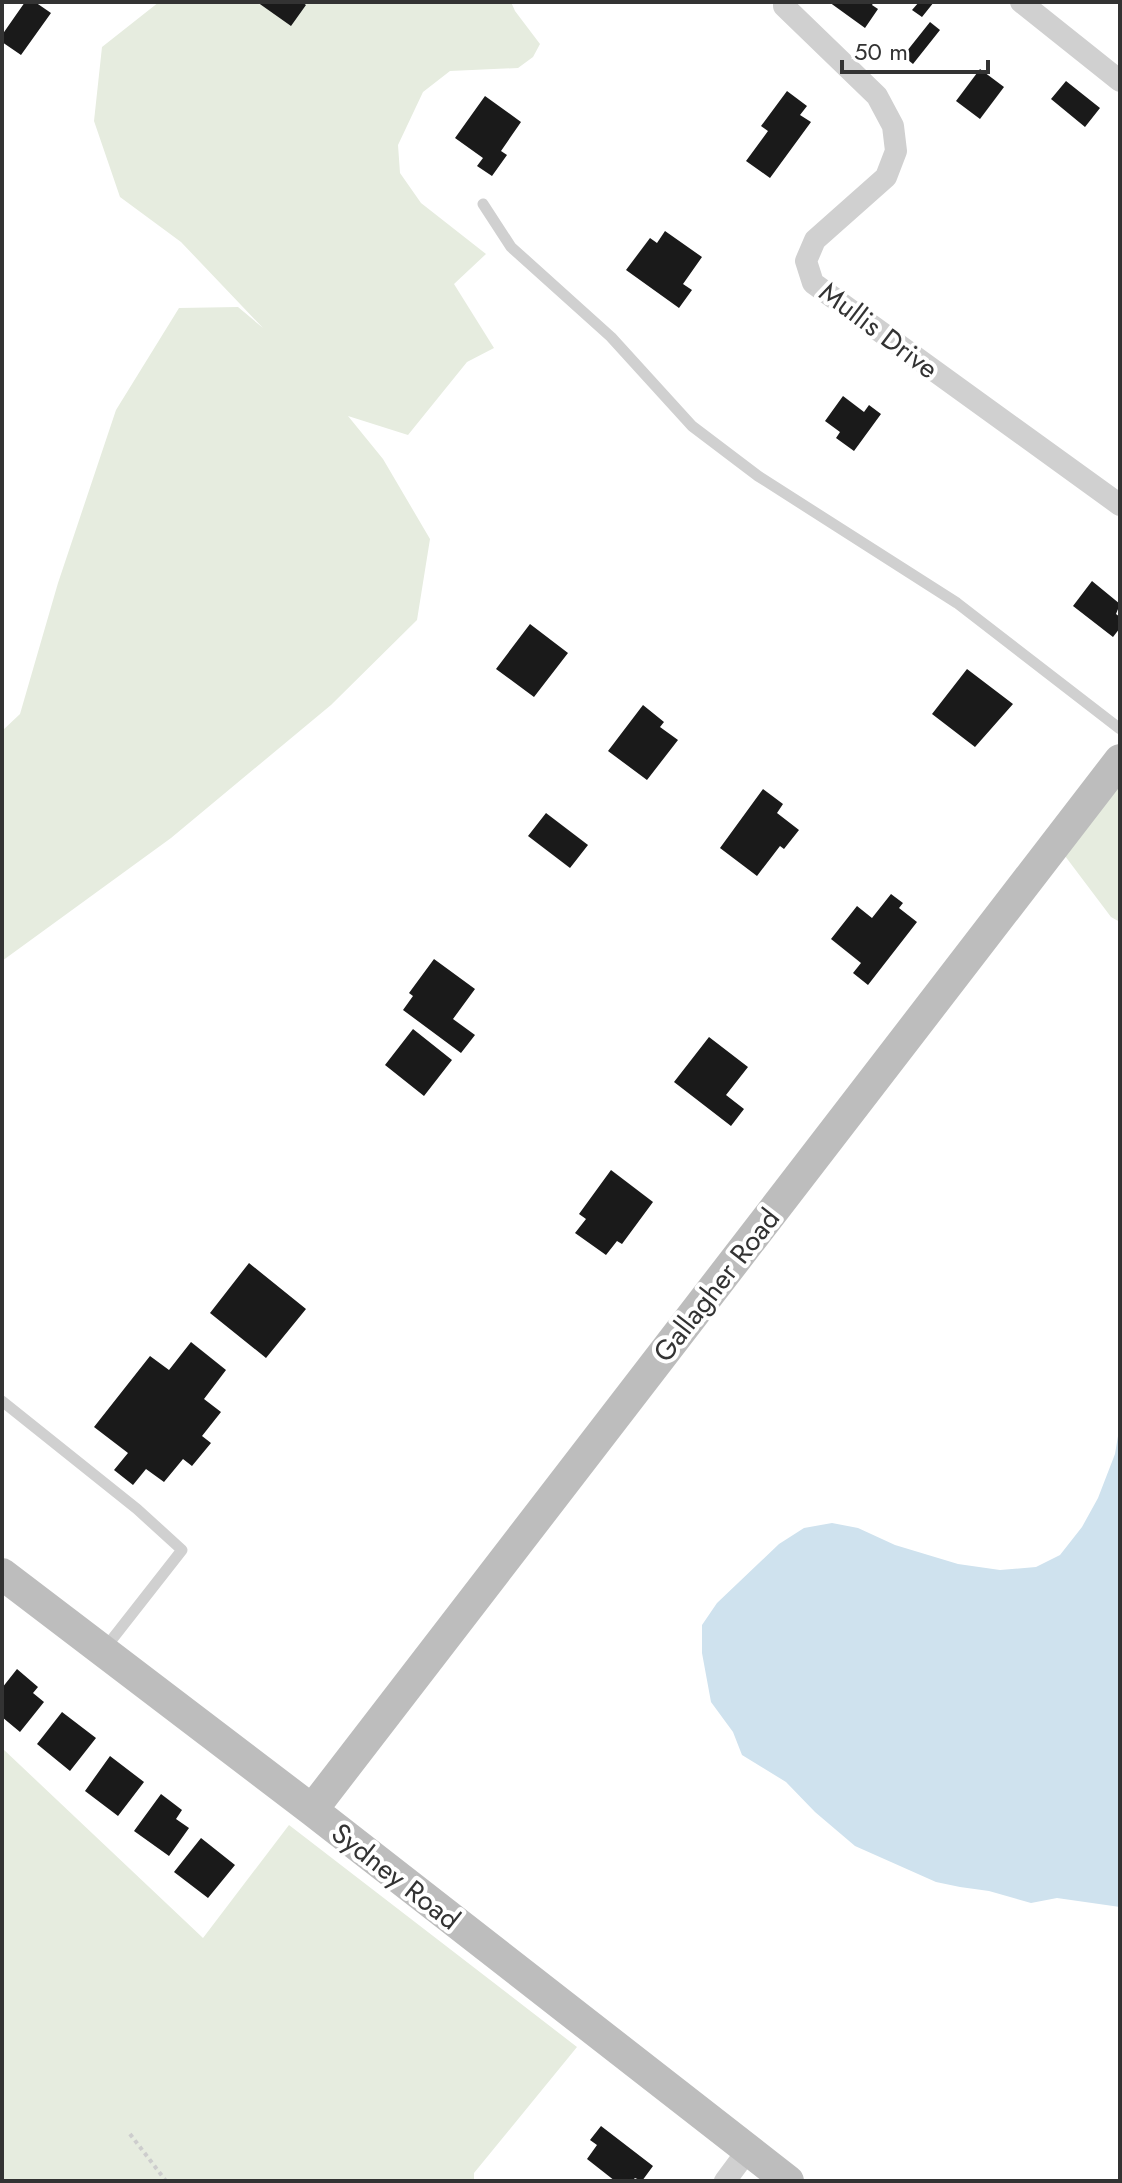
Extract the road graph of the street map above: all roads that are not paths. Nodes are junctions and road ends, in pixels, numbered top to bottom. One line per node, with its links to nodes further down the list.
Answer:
1 (784, 2): 5 (street, Mullis Drive)
2 (1021, 2): 3 (street)
3 (1120, 81)
4 (483, 204): 6 (lane)
5 (1120, 505)
6 (1120, 729)
7 (1120, 760): 11 (street, Gallagher Road)
8 (2, 1401): 10 (lane)
9 (2, 1574): 10 (street, Sydney Road)
10 (103, 1651): 11 (street, Sydney Road)
11 (312, 1810): 12 (street, Sydney Road)
12 (748, 2150): 13 (street); 14 (street, Sydney Road)
13 (725, 2181)
14 (788, 2181)

